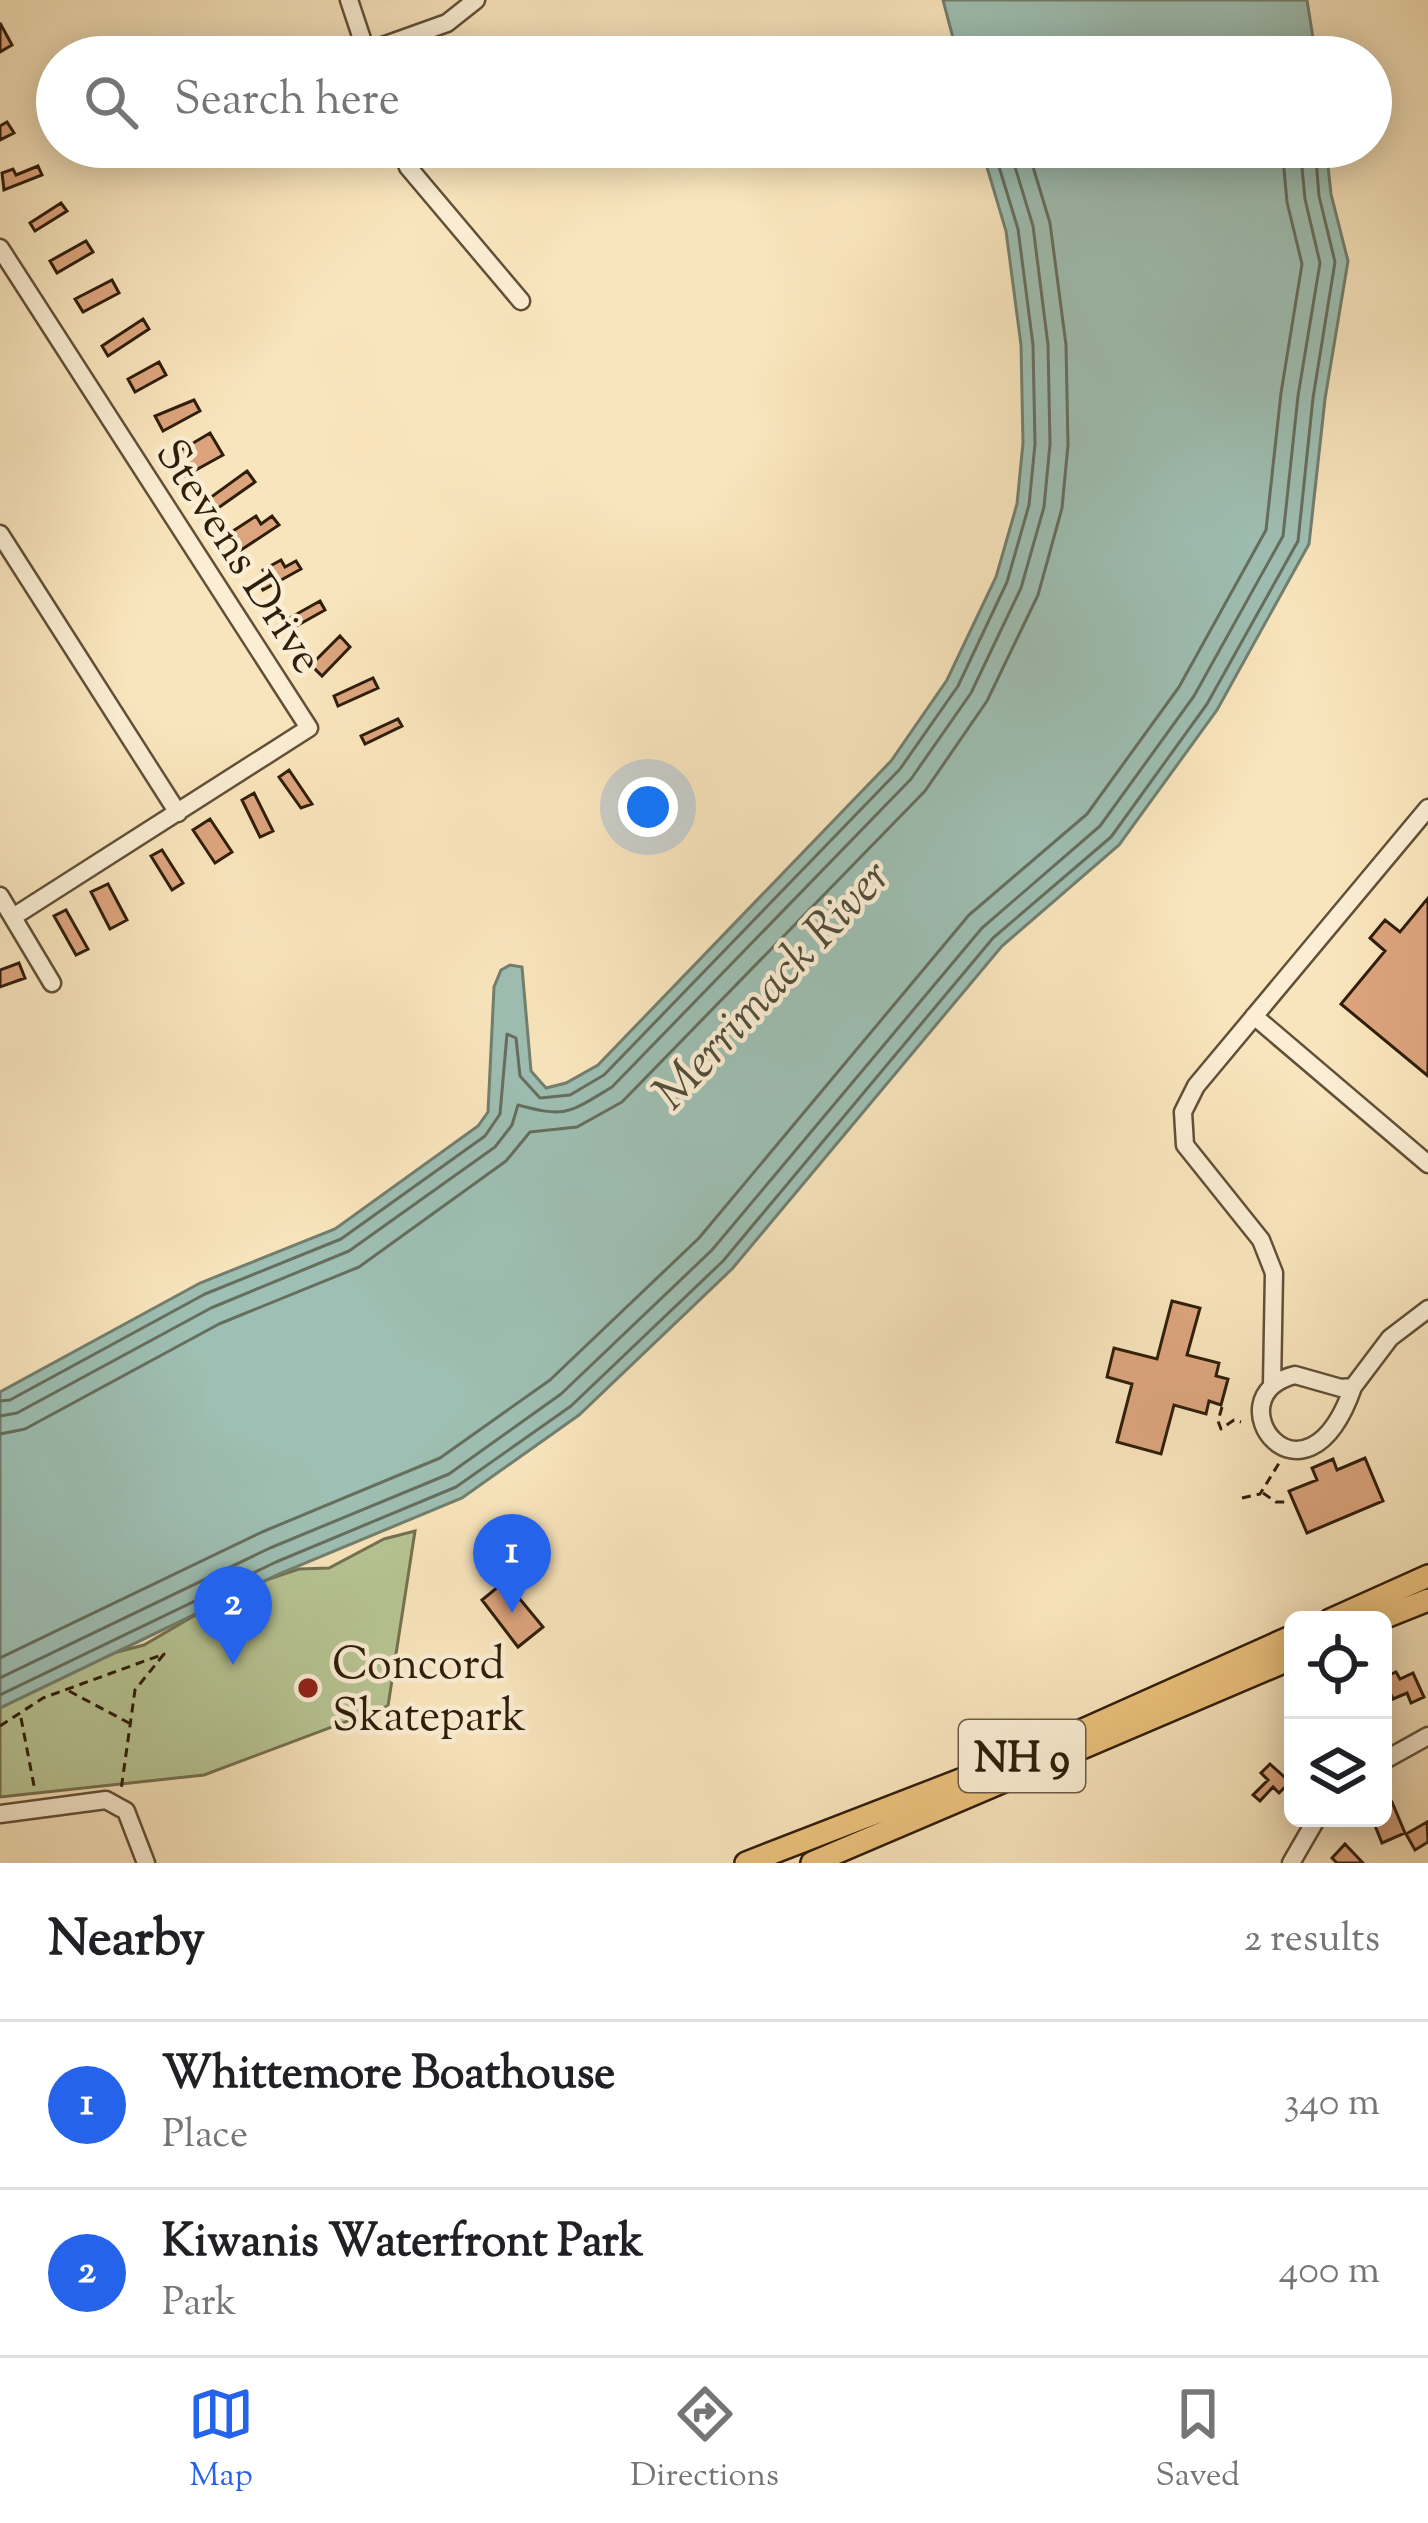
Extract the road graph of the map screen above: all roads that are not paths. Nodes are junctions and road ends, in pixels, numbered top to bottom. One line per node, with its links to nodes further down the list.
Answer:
1 (349, 0): 3 (street)
2 (476, 0): 4 (street)
3 (361, 36)
4 (414, 36)
5 (409, 168): 7 (street)
6 (0, 248): 10 (street, Stevens Drive)
7 (521, 301)
8 (0, 534): 10 (street)
9 (1428, 808): 14 (street)
10 (178, 813): 12 (street, Stevens Drive)
11 (0, 896): 12 (street)
12 (13, 917): 13 (street)
13 (52, 982)
14 (1254, 1016): 15 (street); 17 (street)
15 (1428, 1164)
16 (1428, 1309): 18 (street)
17 (1272, 1385): 18 (street); 18 (street)
18 (1353, 1388)
19 (1428, 1576): 21 (main road)
20 (1428, 1600): 22 (main road)
21 (1350, 1611)
22 (1392, 1614)
23 (1284, 1640): 30 (main road, NH 9)
24 (1284, 1662): 31 (main road, NH 9)
25 (1428, 1736): 26 (street)
26 (1392, 1756)
27 (0, 1814): 29 (street)
28 (1312, 1827): 32 (street)
29 (146, 1863)
30 (746, 1863)
31 (812, 1863)
32 (1291, 1863)

